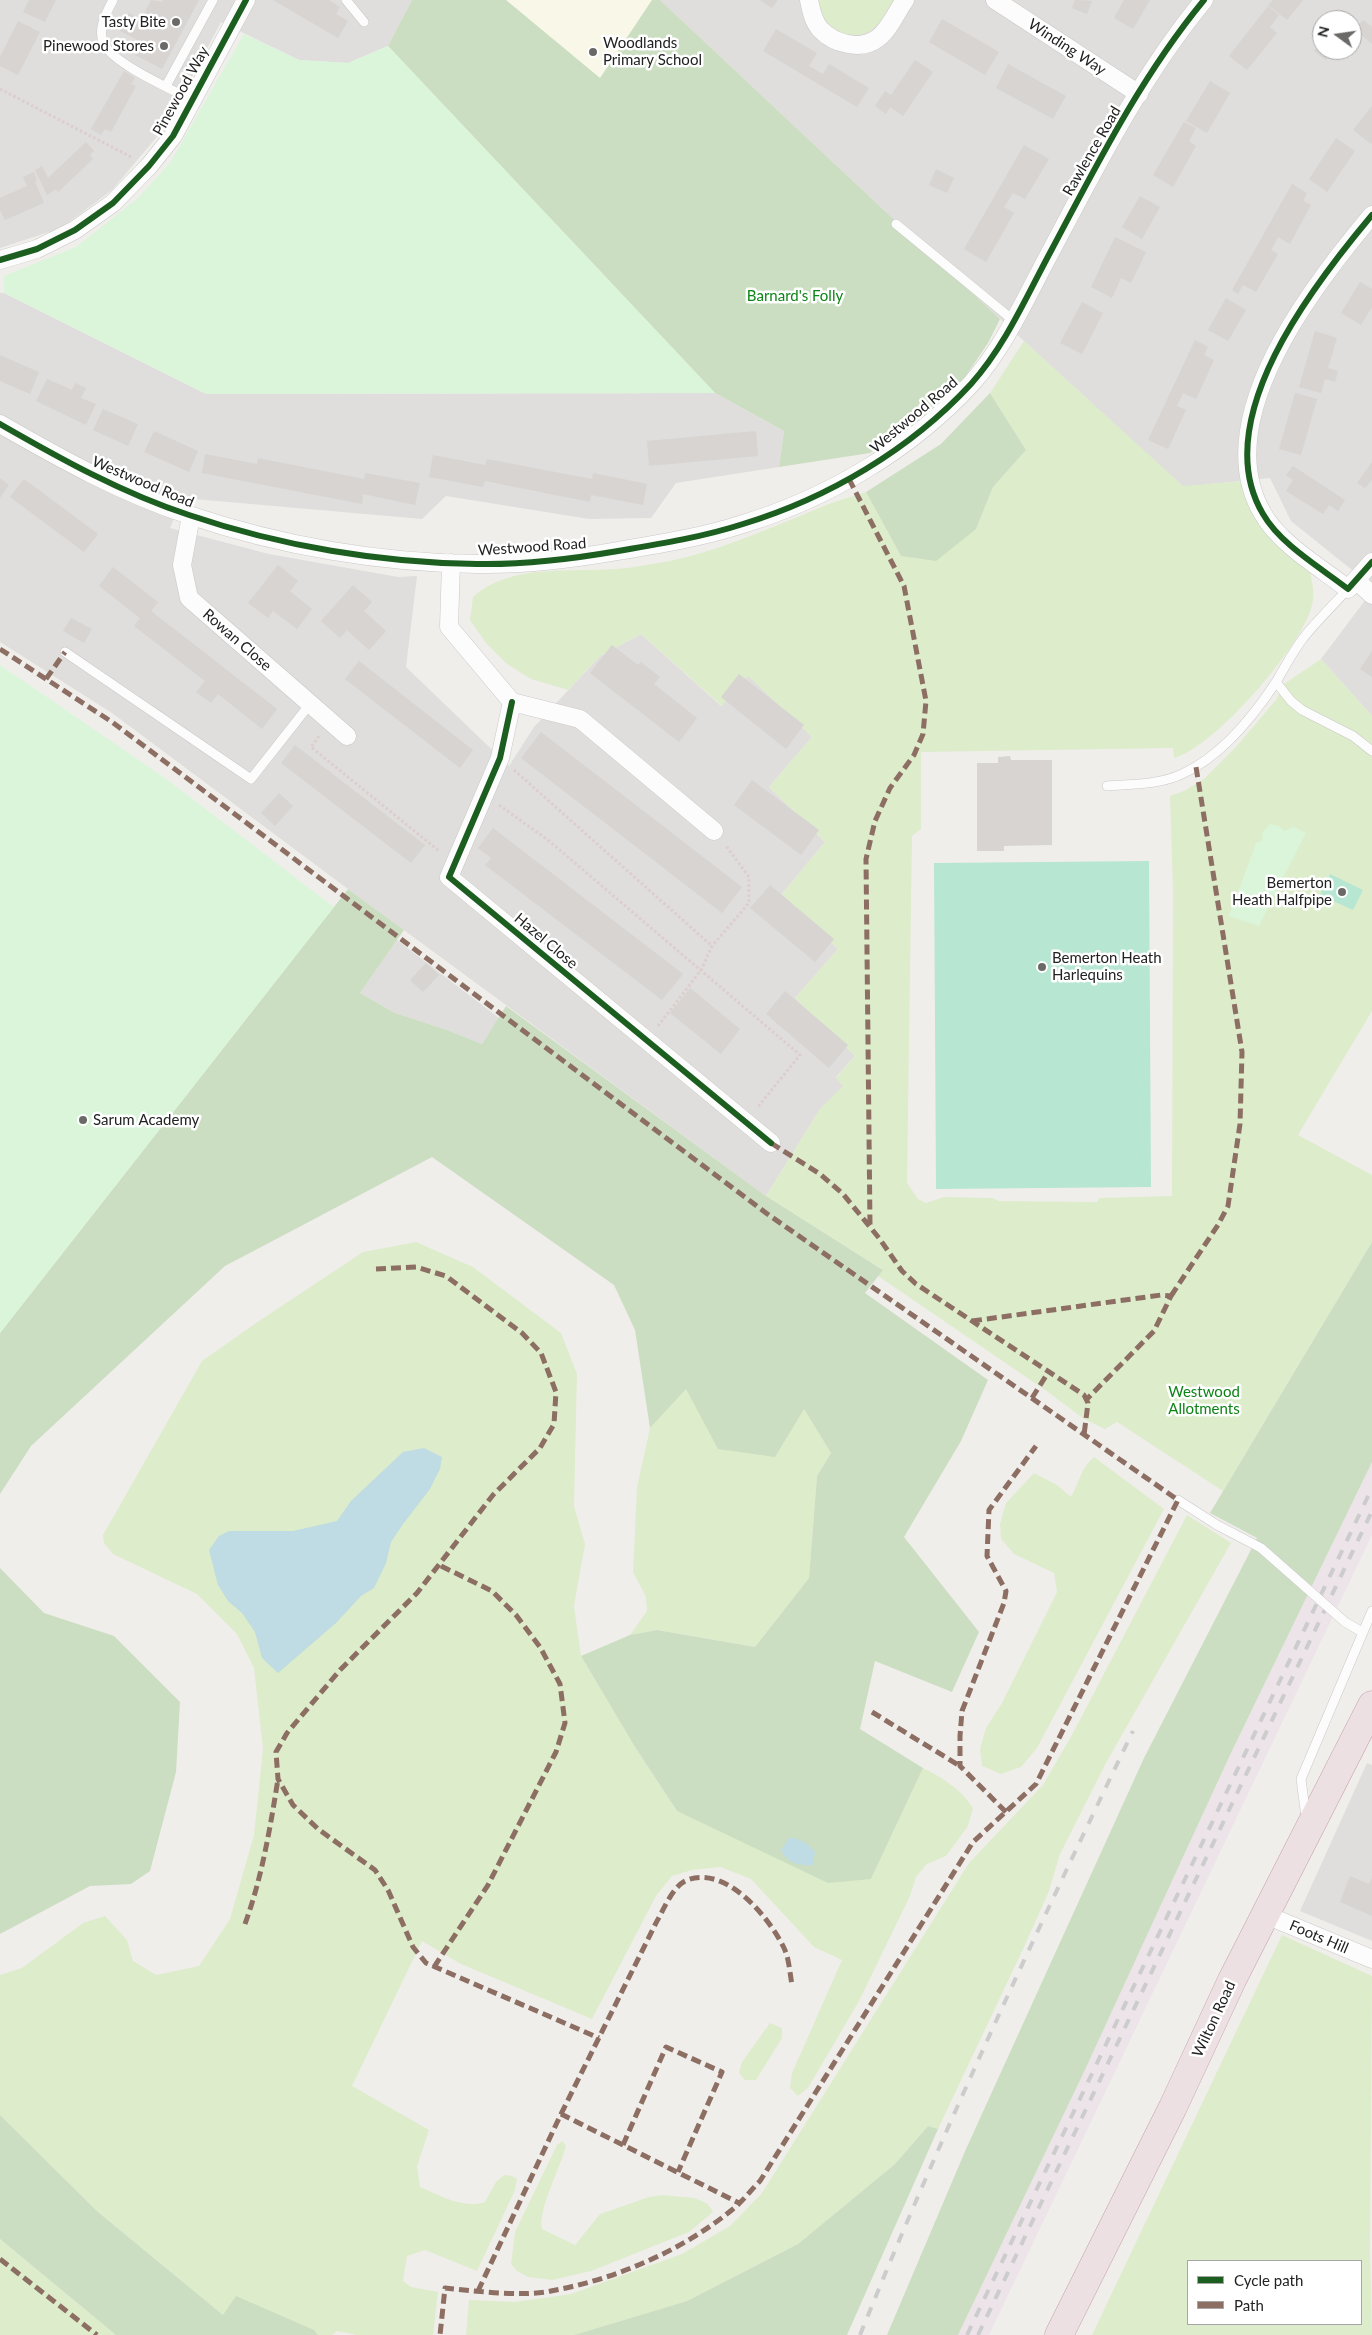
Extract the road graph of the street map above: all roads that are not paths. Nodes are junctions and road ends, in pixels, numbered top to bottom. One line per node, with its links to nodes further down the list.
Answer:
1 (113, 0): 10 (lane)
2 (213, 0): 10 (lane)
3 (246, 0): 12 (street, Pinewood Way)
4 (346, 0): 9 (lane)
5 (809, 0): 6 (street)
6 (906, 0)
7 (994, 0): 11 (street, Winding Way)
8 (1204, 0): 11 (street, Rawlence Road)
9 (364, 22)
10 (166, 86): 12 (lane)
11 (1139, 94): 16 (street, Rawlence Road)
12 (192, 100): 15 (street, Pinewood Way)
13 (1372, 215): 21 (street)
14 (896, 224): 16 (lane)
15 (0, 260)
16 (1014, 321): 20 (street, Westwood Road)
17 (0, 424): 18 (street, Westwood Road)
18 (191, 516): 20 (street, Westwood Road); 26 (street, Rowan Close)
19 (1372, 562): 21 (street)
20 (451, 564): 25 (street)
21 (1352, 584): 22 (street); 24 (lane)
22 (1372, 595)
23 (65, 652): 26 (lane)
24 (1276, 682): 28 (lane); 29 (lane)
25 (512, 702): 30 (street); 31 (street, Hazel Close)
26 (310, 704): 27 (street, Rowan Close)
27 (347, 736)
28 (1372, 751)
29 (1107, 786)
30 (714, 831)
31 (771, 1143)
32 (1178, 1500): 34 (lane, bridge)
33 (1372, 1611): 34 (lane)
34 (1362, 1632): 36 (lane)
35 (1372, 1705): 36 (highway, Wilton Road)
36 (1308, 1832): 37 (highway, Wilton Road)
37 (1266, 1915): 38 (street, Foots Hill); 39 (highway, Wilton Road)
38 (1372, 1959)
39 (1059, 2335)

